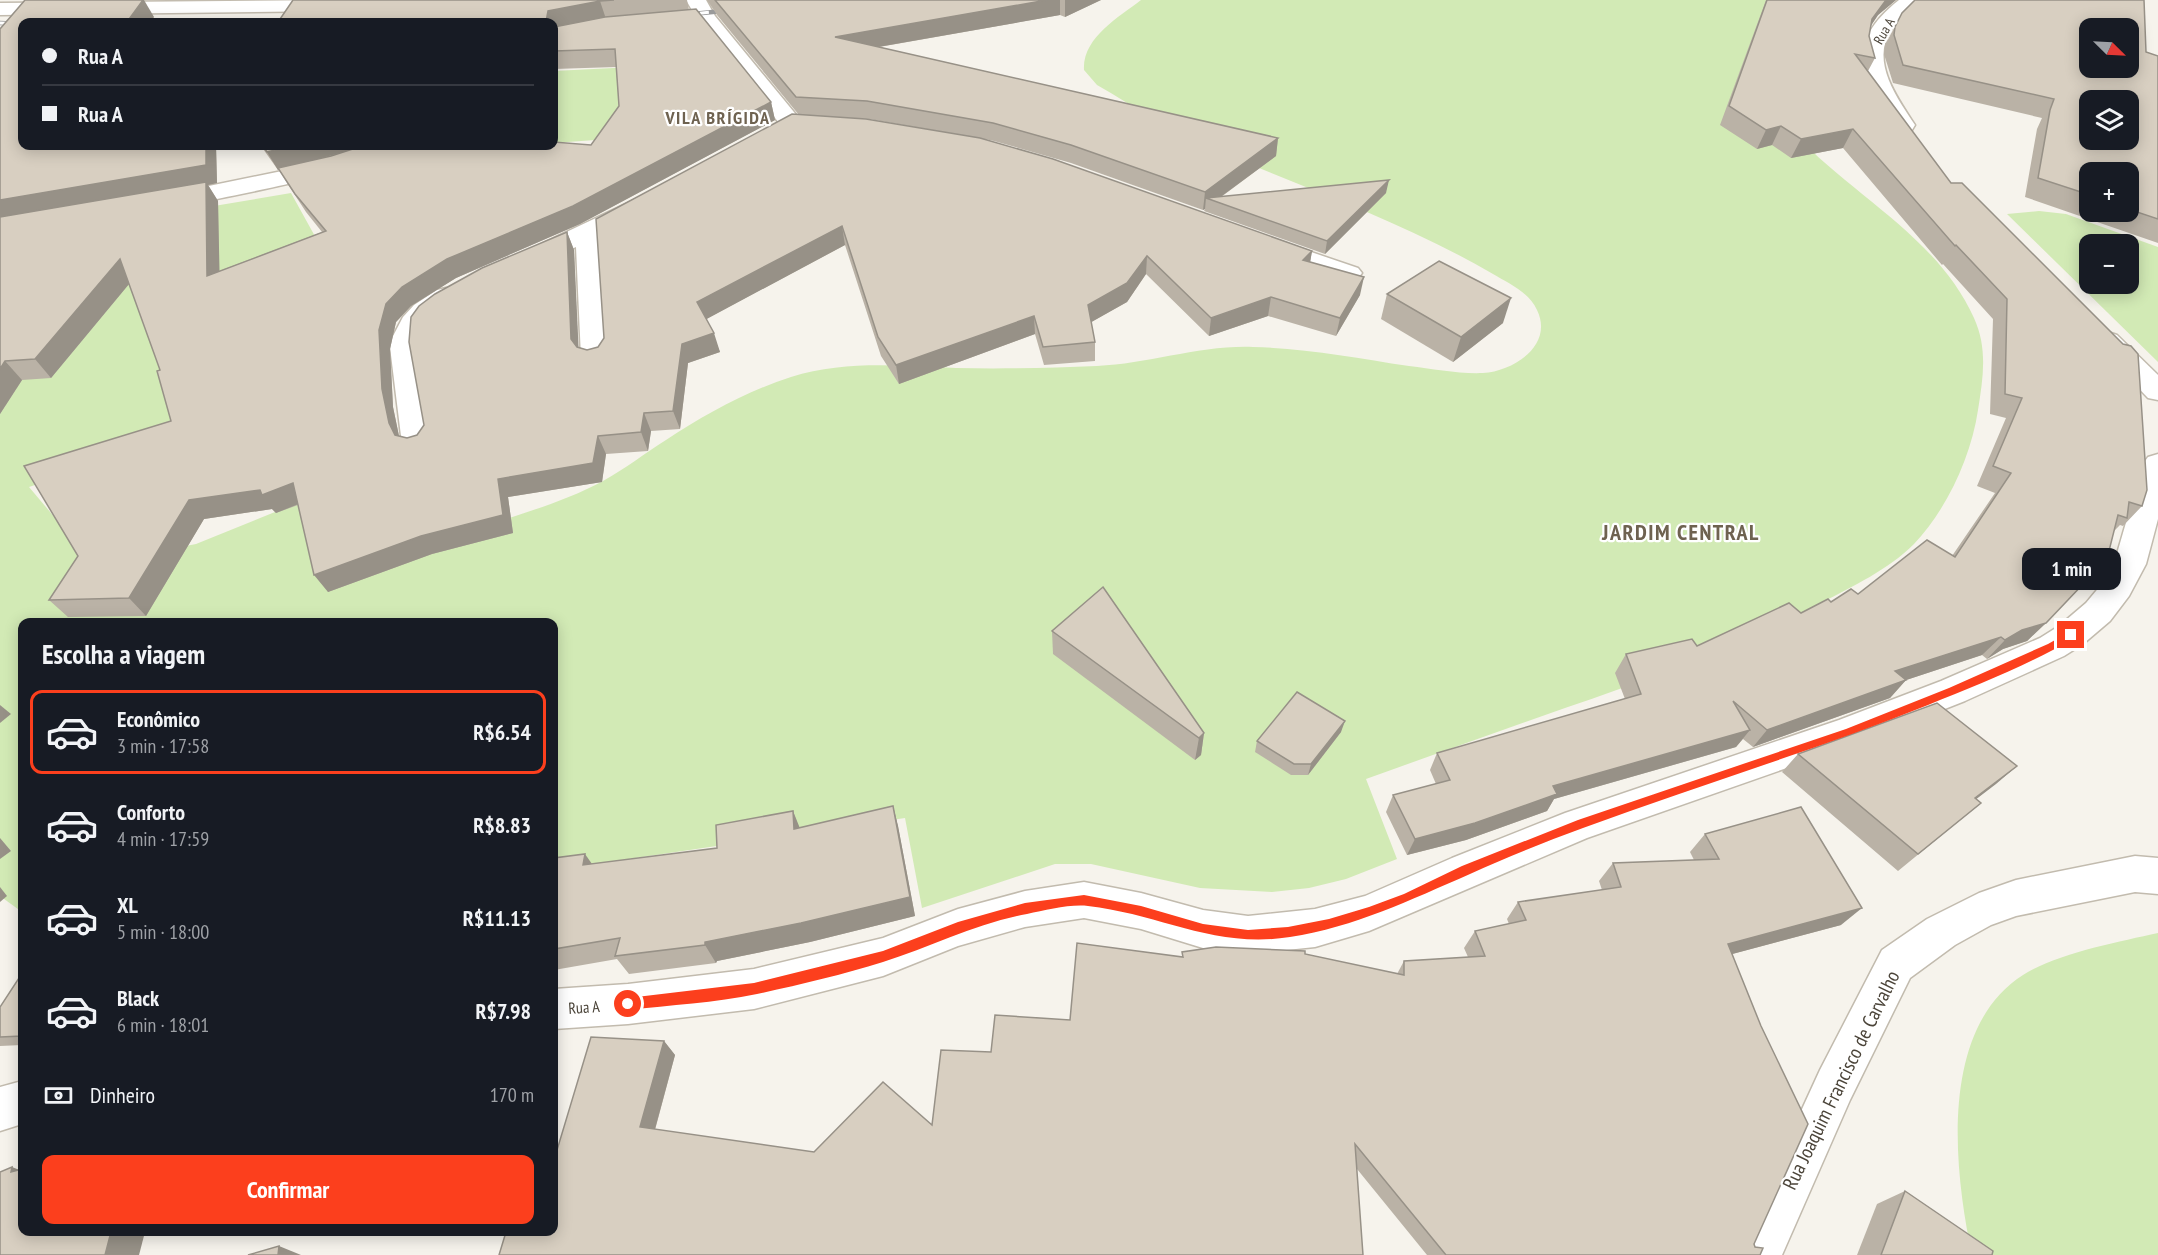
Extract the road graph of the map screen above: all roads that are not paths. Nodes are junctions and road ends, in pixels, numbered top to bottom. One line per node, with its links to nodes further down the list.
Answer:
1 (1911, 0): 7 (street, Rua A)
2 (349, 4): 3 (street)
3 (0, 9)
4 (701, 9): 5 (street); 6 (street)
5 (682, 20)
6 (847, 127)
7 (1914, 140)
8 (381, 150): 10 (street)
9 (659, 194): 11 (street)
10 (151, 204)
11 (588, 232): 13 (street); 17 (street)
12 (1253, 239): 14 (street)
13 (505, 270)
14 (1349, 273)
15 (463, 288): 19 (street)
16 (2092, 325): 18 (street)
17 (595, 357)
18 (2158, 391)
19 (417, 444)
20 (2158, 464): 22 (street, Rua A)
21 (2158, 876): 25 (street, Rua Joaquim Francisco de Carvalho)
22 (558, 1009)
23 (18, 1104): 24 (street)
24 (0, 1109)
25 (1758, 1255)

